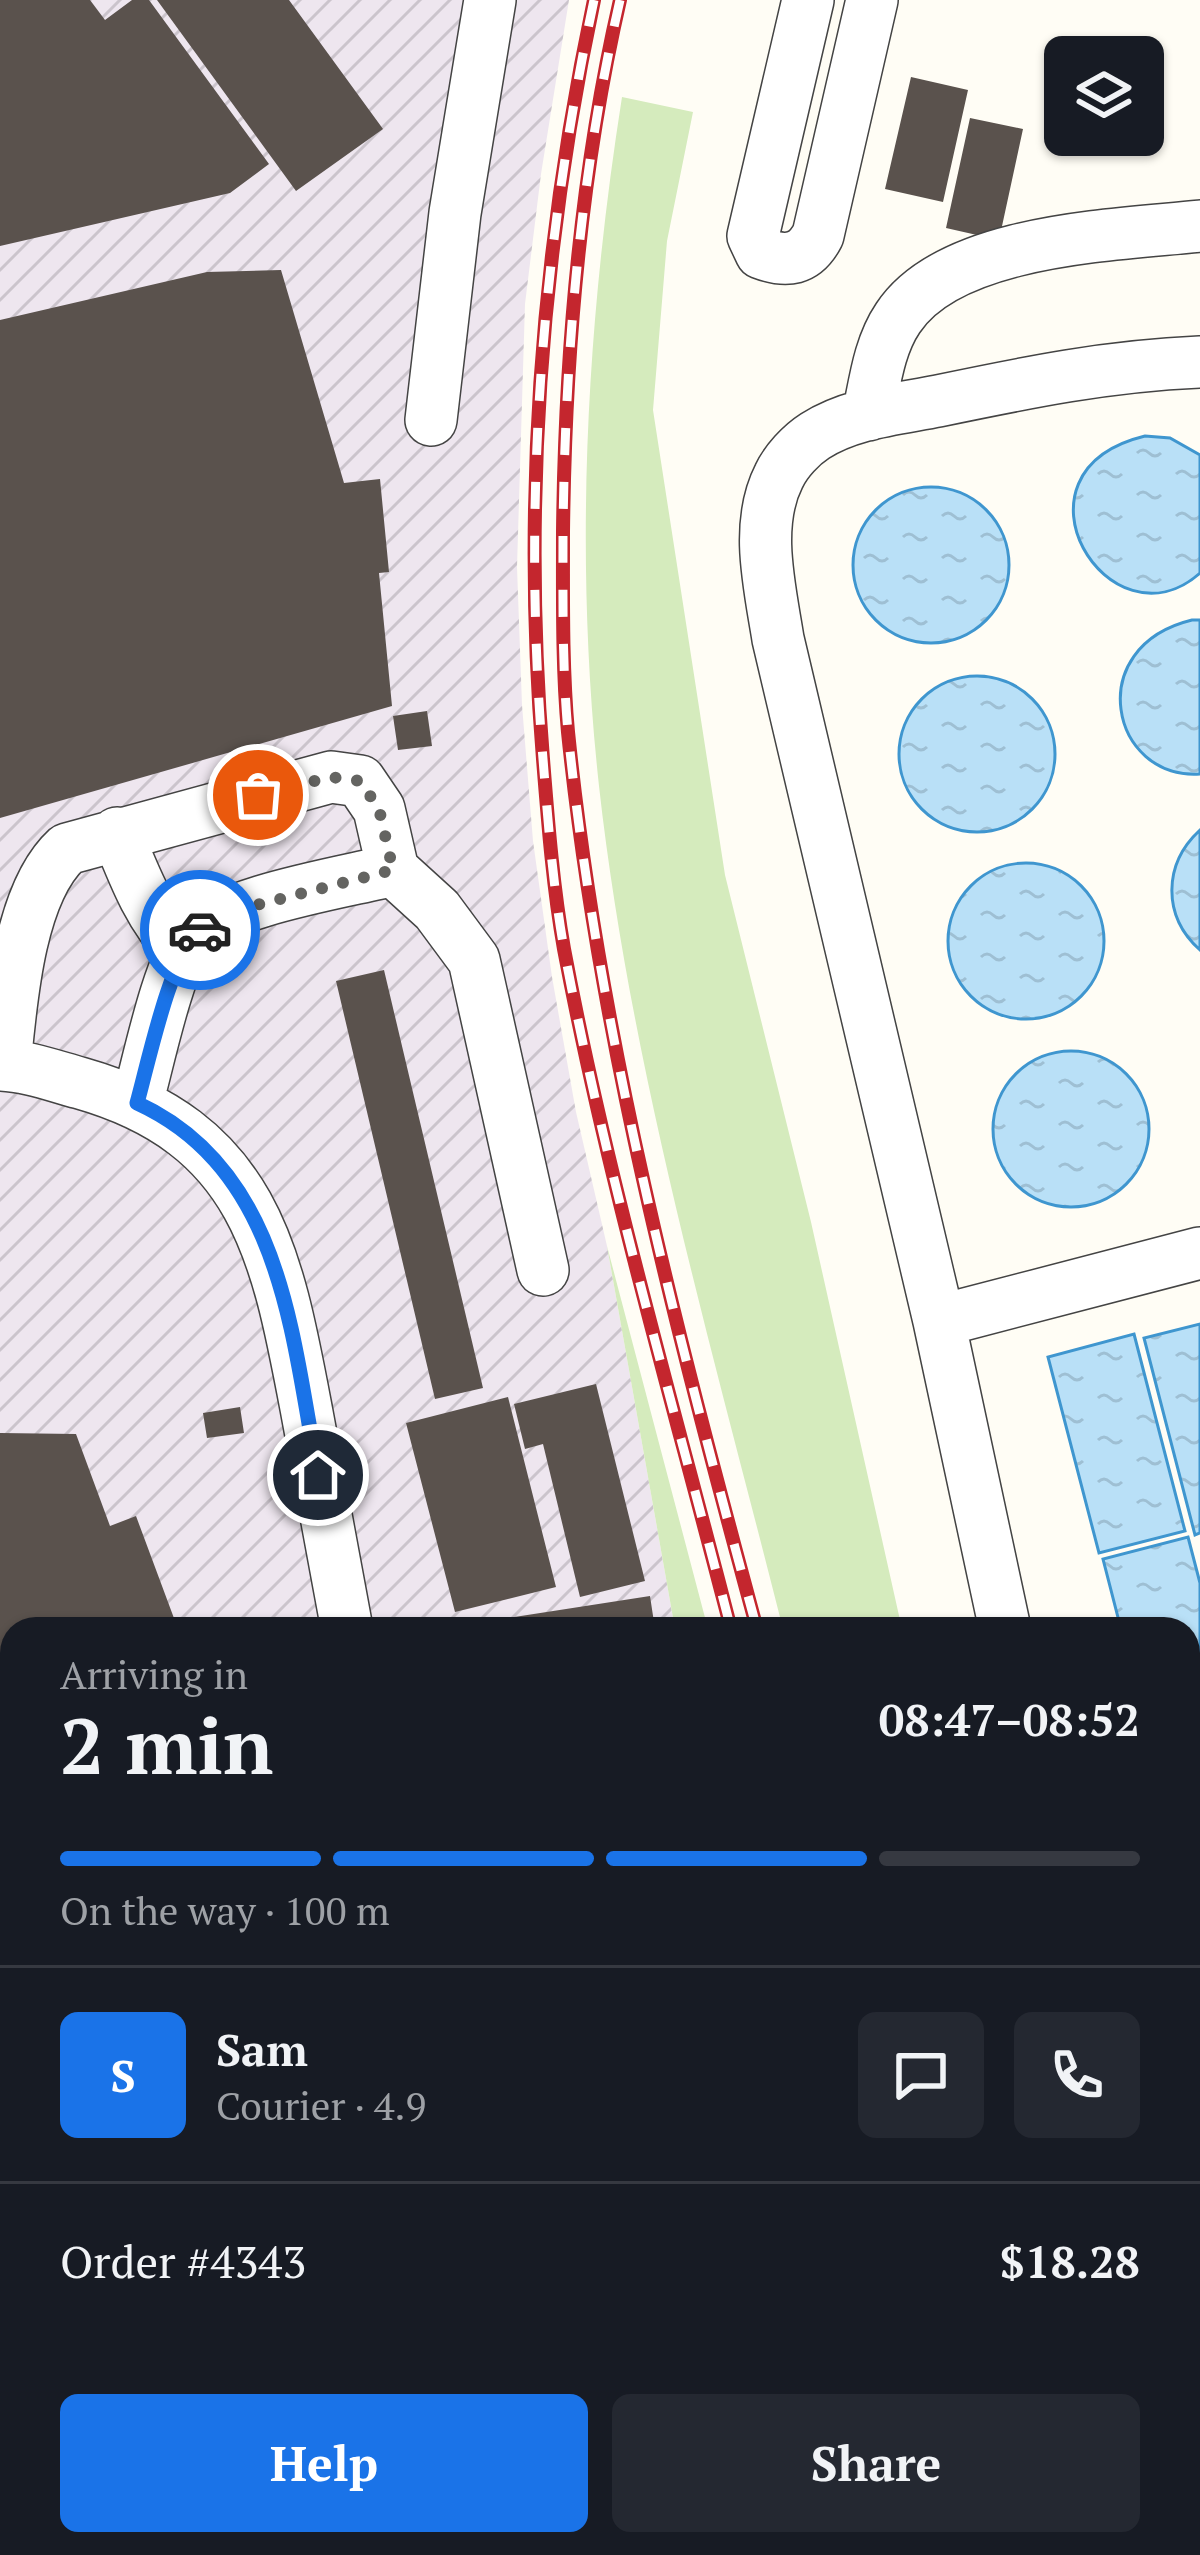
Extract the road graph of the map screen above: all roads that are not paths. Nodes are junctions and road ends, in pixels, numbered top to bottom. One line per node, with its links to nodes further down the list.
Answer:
1 (490, 0): 7 (lane)
2 (808, 0): 3 (lane)
3 (872, 0)
4 (1200, 226): 6 (lane)
5 (1200, 362): 6 (lane)
6 (868, 415): 15 (lane)
7 (431, 420)
8 (117, 833): 9 (lane); 10 (lane); 11 (lane)
9 (393, 870): 10 (lane); 14 (lane)
10 (183, 951): 12 (lane)
11 (3, 1065): 12 (lane)
12 (137, 1103): 16 (lane)
13 (1200, 1253): 15 (lane)
14 (543, 1270)
15 (939, 1321): 17 (lane)
16 (345, 1617)
17 (1002, 1617)

